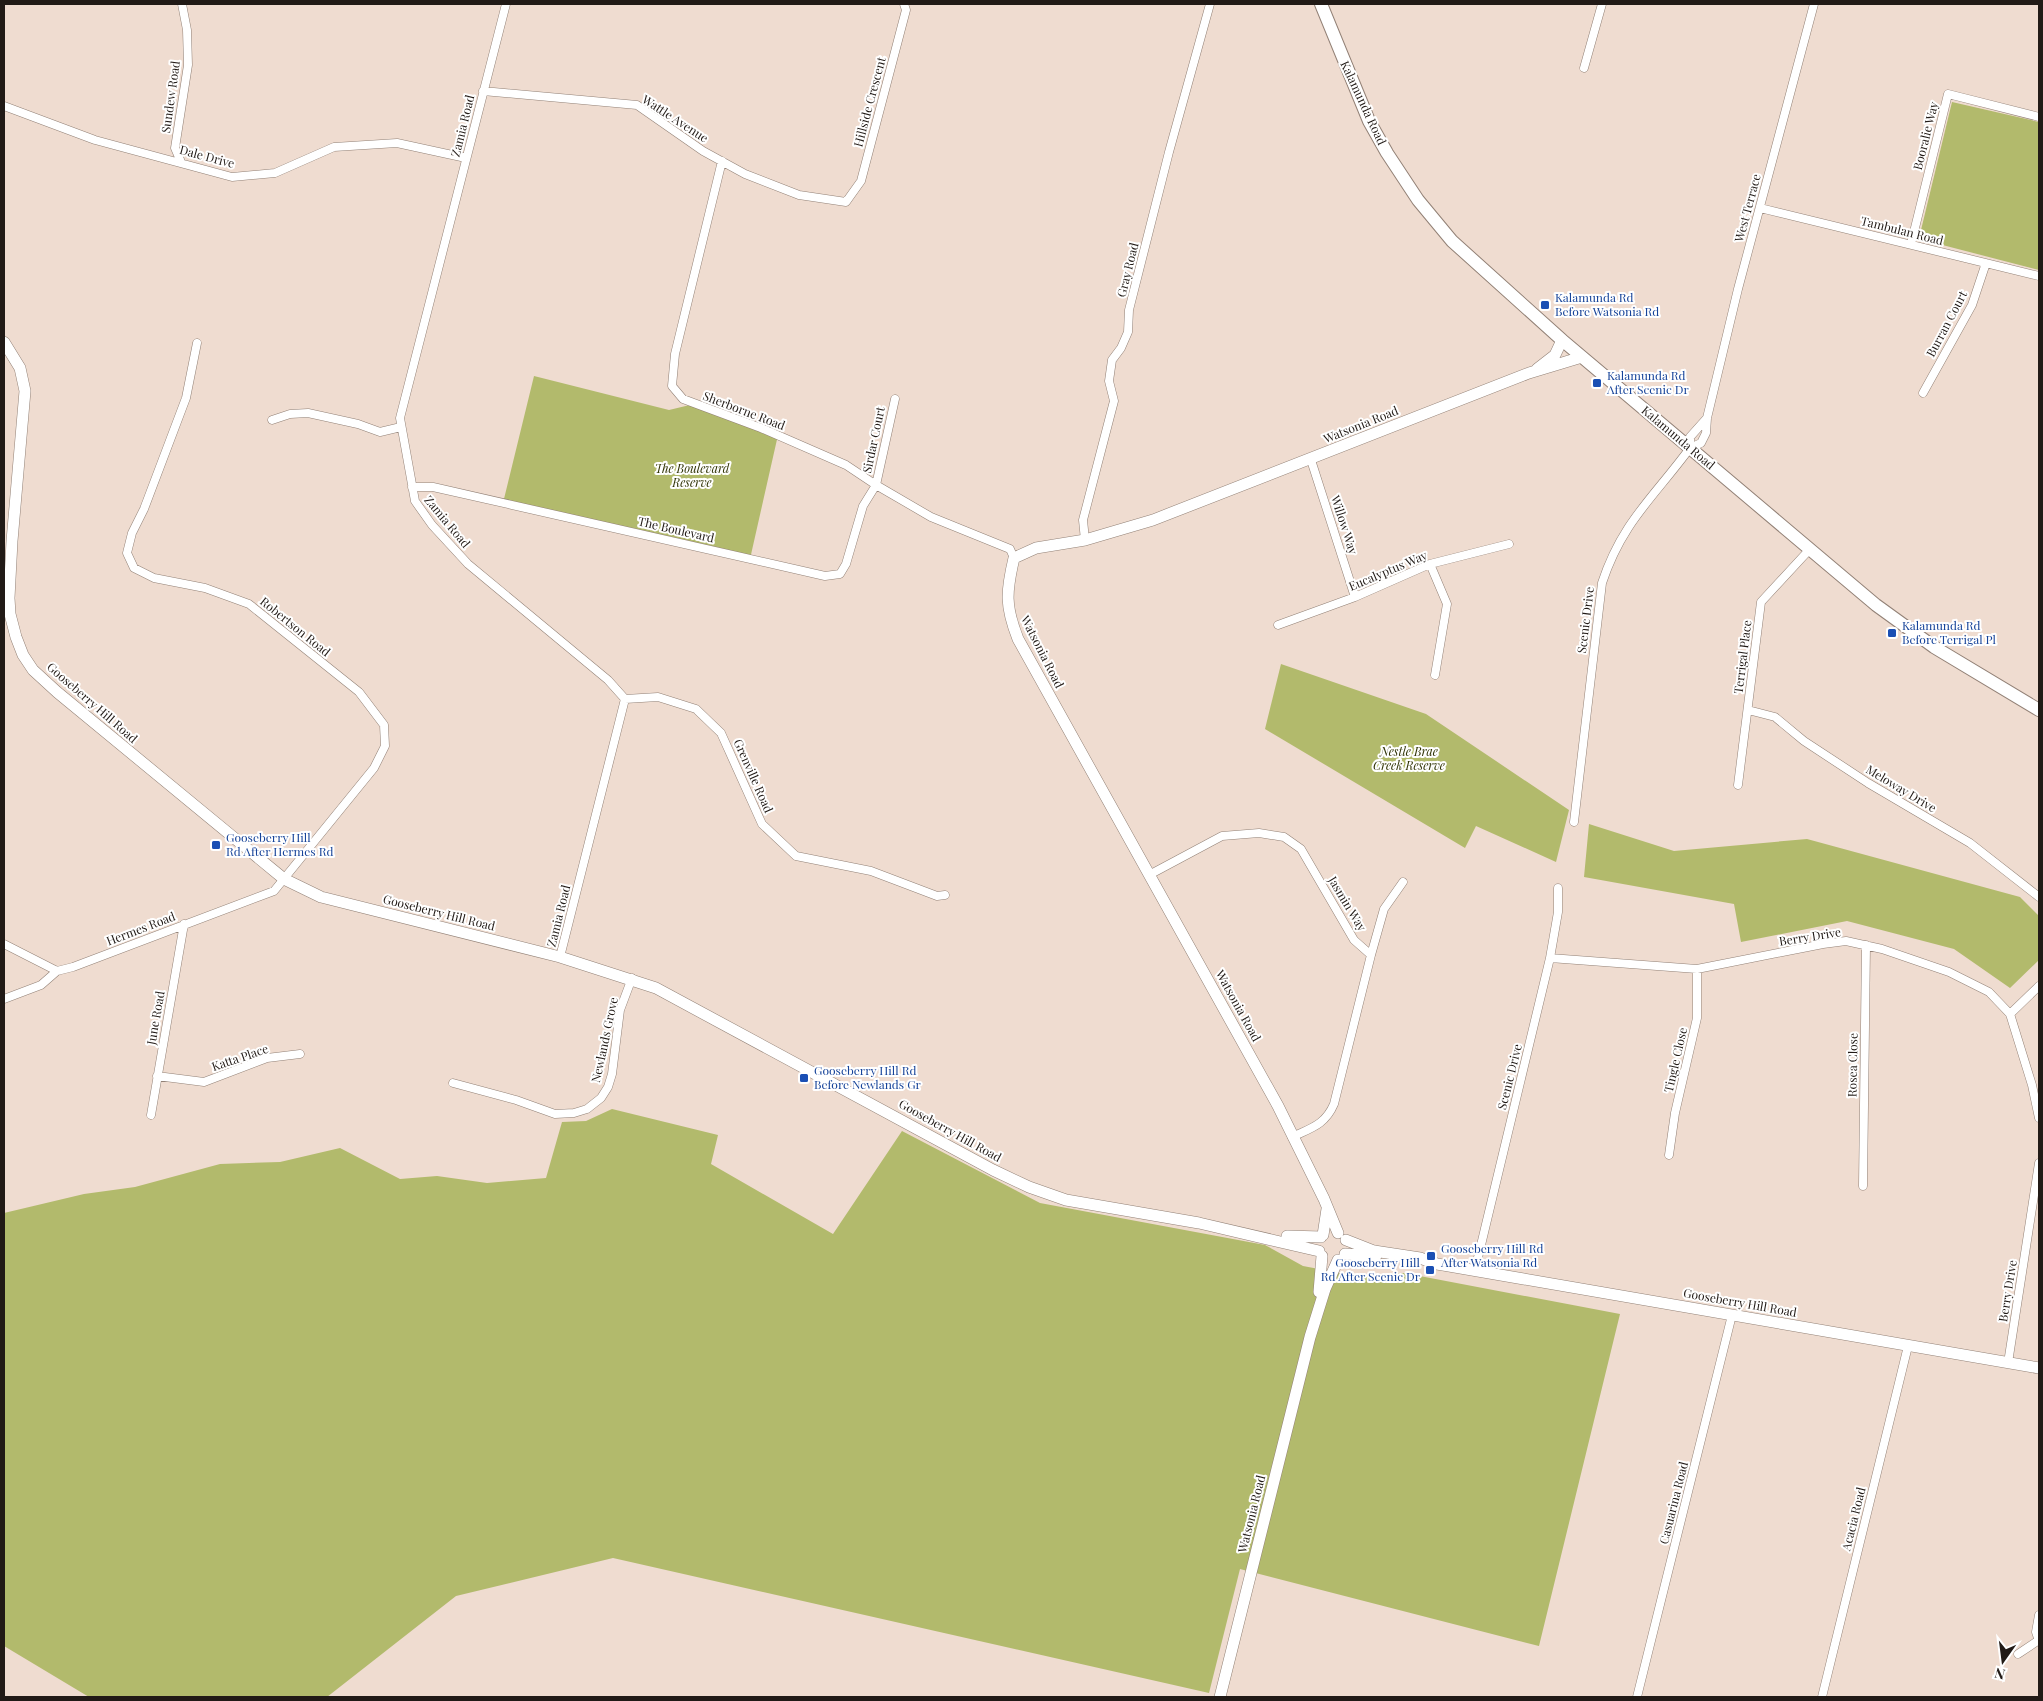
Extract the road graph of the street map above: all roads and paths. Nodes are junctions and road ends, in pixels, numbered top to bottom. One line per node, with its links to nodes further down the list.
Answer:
1 (182, 4): 13 (street, Sundew Road)
2 (506, 4): 9 (street, Zamia Road)
3 (904, 4): 15 (street, Hillside Crescent)
4 (1210, 4): 33 (street, Gray Road)
5 (1322, 4): 20 (main road, Kalamunda Road)
6 (1602, 4): 8 (street)
7 (1814, 4): 16 (street, West Terrace)
8 (1584, 68)
9 (483, 91): 12 (street, Zamia Road); 14 (street, Wattle Avenue)
10 (4, 106): 13 (street, Dale Drive)
11 (2039, 117): 17 (street, Booralie Way)
12 (466, 158): 13 (street, Dale Drive); 28 (street, Zamia Road)
13 (181, 162)
14 (722, 162): 15 (street, Wattle Avenue); 31 (street, Sherborne Road)
15 (846, 202)
16 (1760, 208): 17 (street, Tambulan Road); 29 (street, West Terrace)
17 (1911, 244): 18 (street, Tambulan Road)
18 (1986, 263): 19 (street, Tambulan Road); 25 (street, Burran Court)
19 (2039, 276)
20 (1562, 340): 23 (main road, Kalamunda Road); 24 (street, Watsonia Road)
21 (4, 342): 47 (street, Gooseberry Hill Road)
22 (198, 343): 47 (street, Robertson Road)
23 (1582, 357): 24 (street, Watsonia Road); 29 (main road, Kalamunda Road)
24 (1529, 373): 30 (street, Watsonia Road)
25 (1923, 393)
26 (895, 398): 31 (street, Sirdar Court)
27 (272, 420): 28 (street)
28 (401, 427): 32 (street, Zamia Road)
29 (1690, 448): 35 (main road, Kalamunda Road); 45 (street, Scenic Drive)
30 (1311, 460): 33 (street, Watsonia Road); 38 (street, Willow Way)
31 (876, 485): 32 (street, The Boulevard); 36 (street, Sherborne Road)
32 (412, 487): 41 (street, Zamia Road)
33 (1085, 540): 36 (street, Watsonia Road)
34 (1509, 544): 37 (street, Eucalyptus Way)
35 (1810, 549): 42 (street, Terrigal Place); 43 (main road, Kalamunda Road)
36 (1014, 558): 46 (street, Watsonia Road)
37 (1430, 564): 38 (street, Eucalyptus Way); 40 (street)
38 (1356, 597): 39 (street, Eucalyptus Way)
39 (1278, 625)
40 (1435, 675)
41 (625, 699): 50 (street, Grenville Road); 56 (street, Zamia Road)
42 (1748, 710): 44 (street, Terrigal Place); 51 (street, Meloway Drive)
43 (2039, 710)
44 (1738, 785)
45 (1574, 822)
46 (1148, 875): 55 (street, Jasmin Way); 69 (street, Watsonia Road)
47 (284, 879): 52 (street, Hermes Road); 56 (street, Gooseberry Hill Road)
48 (1403, 882): 55 (street)
49 (1558, 888): 57 (street, Scenic Drive)
50 (945, 895)
51 (2039, 897)
52 (184, 924): 59 (street, Hermes Road); 65 (street, June Road)
53 (4, 944): 59 (street)
54 (1866, 945): 58 (street, Berry Drive); 63 (street, Berry Drive); 72 (street, Rosea Close)
55 (1371, 955): 69 (street)
56 (560, 957): 60 (street, Gooseberry Hill Road)
57 (1550, 958): 58 (street, Berry Drive); 81 (street, Scenic Drive)
58 (1697, 969): 70 (street, Tingle Close)
59 (57, 970): 62 (street, Hermes Road)
60 (632, 978): 66 (street, Newlands Grove); 75 (street, Gooseberry Hill Road)
61 (2039, 986): 63 (street)
62 (4, 998)
63 (2010, 1014): 68 (street, Berry Drive)
64 (300, 1054): 65 (street, Katta Place)
65 (157, 1076): 67 (street, June Road)
66 (453, 1083)
67 (151, 1115)
68 (2039, 1118)
69 (1292, 1137): 73 (street, Watsonia Road)
70 (1669, 1155)
71 (2039, 1163): 74 (street, Berry Drive)
72 (1863, 1186)
73 (1327, 1208): 76 (street); 77 (street, Watsonia Road)
74 (2036, 1210): 85 (street, Berry Drive)
75 (1199, 1224): 76 (street, Gooseberry Hill Road); 78 (street, Gooseberry Hill Road)
76 (1322, 1236): 77 (street); 78 (street)
77 (1342, 1236): 79 (street); 80 (street, Gooseberry Hill Road)
78 (1321, 1254): 79 (street); 83 (street, Watsonia Road)
79 (1341, 1257): 80 (street, Gooseberry Hill Road); 83 (street, Watsonia Road)
80 (1437, 1264): 81 (street, Gooseberry Hill Road)
81 (1475, 1270): 82 (street, Gooseberry Hill Road)
82 (1732, 1315): 84 (street, Gooseberry Hill Road); 91 (street, Casuarina Road)
83 (1310, 1337): 90 (street, Watsonia Road)
84 (1908, 1346): 85 (street, Gooseberry Hill Road); 92 (street, Acacia Road)
85 (2008, 1363): 86 (street, Gooseberry Hill Road)
86 (2039, 1368)
87 (2039, 1615): 88 (street)
88 (2039, 1641): 89 (street)
89 (2018, 1654)
90 (1220, 1697)
91 (1637, 1697)
92 (1822, 1697)

